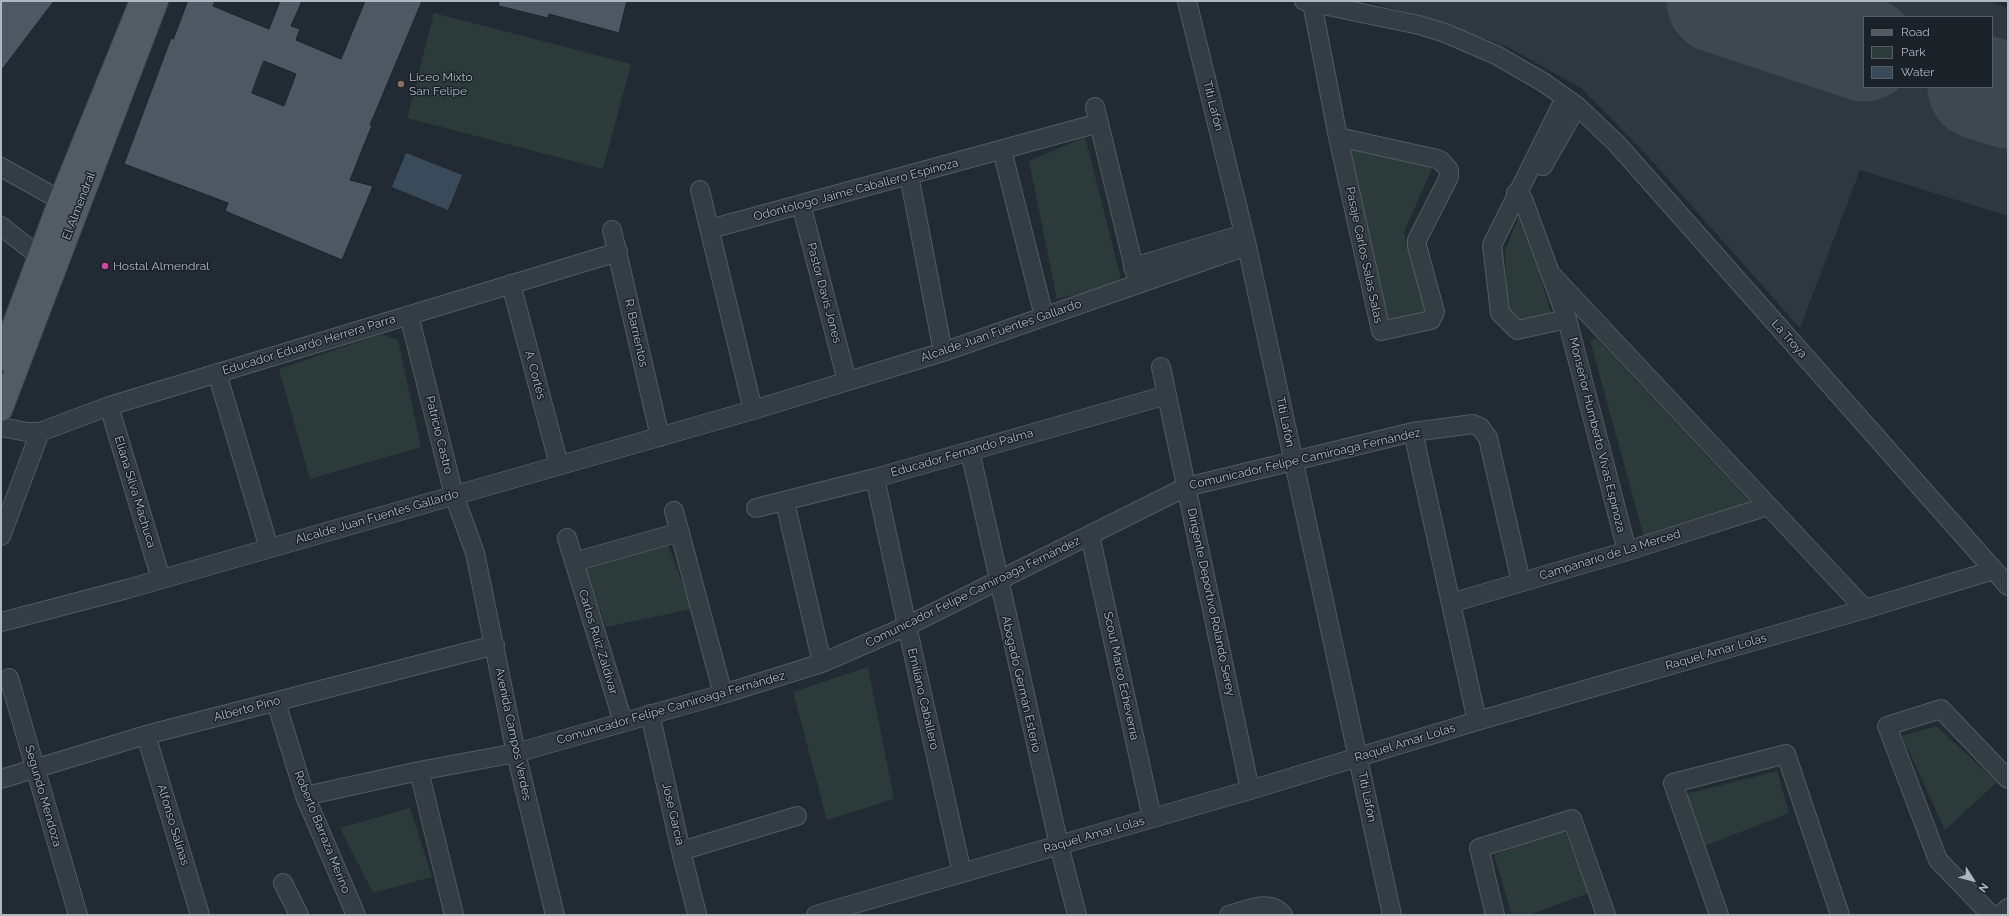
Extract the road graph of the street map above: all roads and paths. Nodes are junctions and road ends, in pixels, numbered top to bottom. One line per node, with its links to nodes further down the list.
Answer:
1 (141, 1): 12 (main road, El Almendral)
2 (157, 1): 33 (main road, El Almendral)
3 (1187, 1): 17 (street, Titi Lafón)
4 (1308, 2): 5 (street, La Troya); 6 (street, Pasaje Carlos Salas Salas)
5 (1571, 102): 11 (street); 57 (street, La Troya)
6 (1338, 137): 6 (street, Pasaje Carlos Salas Salas)
7 (1002, 150): 9 (street, Odontólogo Jaime Caballero Espinoza); 21 (street, Odontólogo Jaime Caballero Espinoza); 24 (street)
8 (1, 167): 12 (street)
9 (909, 175): 13 (street, Odontólogo Jaime Caballero Espinoza); 26 (street)
10 (700, 190): 15 (street)
11 (1520, 196): 20 (street, Monseñor Humberto Vivas Espinoza); 25 (street)
12 (60, 200): 19 (main road, El Almendral)
13 (801, 204): 15 (street, Odontólogo Jaime Caballero Espinoza); 30 (street, Pastor Davis Jones)
14 (1, 226): 19 (street)
15 (710, 229): 34 (street)
16 (612, 230): 18 (street, R. Barrientos)
17 (1245, 240): 21 (street, Alcalde Juan Fuentes Gallardo); 40 (street, Titi Lafón)
18 (618, 252): 22 (street, Educador Eduardo Herrera Parra); 38 (street, R. Barrientos)
19 (39, 256): 27 (main road, El Almendral)
20 (1551, 274): 25 (street, Monseñor Humberto Vivas Espinoza); 46 (street)
21 (1135, 276): 24 (street, Alcalde Juan Fuentes Gallardo)
22 (511, 284): 23 (street, Educador Eduardo Herrera Parra); 41 (street, A. Cortés)
23 (409, 315): 29 (street, Educador Eduardo Herrera Parra); 44 (street, Patricio Castro)
24 (1044, 316): 26 (street, Alcalde Juan Fuentes Gallardo)
25 (1567, 319): 54 (street, Monseñor Humberto Vivas Espinoza)
26 (943, 352): 30 (street, Alcalde Juan Fuentes Gallardo)
27 (1, 359)
28 (1161, 366): 31 (street, Dirigente Deportivo Rolando Serey)
29 (217, 373): 32 (street, Educador Eduardo Herrera Parra); 53 (street)
30 (847, 381): 34 (street, Alcalde Juan Fuentes Gallardo)
31 (1167, 395): 39 (street, Educador Fernando Palma); 43 (street, Dirigente Deportivo Rolando Serey)
32 (109, 406): 36 (street, Educador Eduardo Herrera Parra); 58 (street, Eliana Silva Machuca)
33 (1, 410)
34 (753, 410): 38 (street, Alcalde Juan Fuentes Gallardo)
35 (1, 426): 36 (street, Educador Eduardo Herrera Parra)
36 (40, 432): 51 (street)
37 (1413, 432): 40 (street, Comunicador Felipe Camiroaga Fernández); 60 (street, Comunicador Felipe Camiroaga Fernández); 62 (street)
38 (660, 437): 41 (street, Alcalde Juan Fuentes Gallardo)
39 (970, 451): 42 (street, Educador Fernando Palma); 59 (street, Abogado Germán Esterio)
40 (1293, 460): 43 (street, Comunicador Felipe Camiroaga Fernández); 76 (street, Titi Lafón)
41 (558, 465): 44 (street, Alcalde Juan Fuentes Gallardo)
42 (876, 478): 45 (street, Educador Fernando Palma); 65 (street, Emiliano Caballero)
43 (1186, 487): 50 (street, Comunicador Felipe Camiroaga Fernández); 81 (street, Dirigente Deportivo Rolando Serey)
44 (454, 495): 53 (street, Alcalde Juan Fuentes Gallardo); 55 (street, Patricio Castro)
45 (785, 502): 47 (street, Educador Fernando Palma); 67 (street)
46 (1768, 506): 54 (street, Campanario de La Merced); 63 (street)
47 (756, 508)
48 (674, 511): 49 (street)
49 (680, 532): 56 (street); 69 (street)
50 (1090, 535): 59 (street, Comunicador Felipe Camiroaga Fernández); 84 (street, Scout Marco Echeverría)
51 (1, 536)
52 (567, 538): 56 (street, Carlos Ruiz Zaldívar)
53 (269, 548): 58 (street, Alcalde Juan Fuentes Gallardo)
54 (1627, 551): 60 (street, Campanario de La Merced)
55 (475, 553): 66 (street, Avenida Campos Verdes)
56 (574, 562): 73 (street, Carlos Ruiz Zaldívar)
57 (1994, 570): 61 (street, La Troya); 63 (street, Raquel Amar Lolas)
58 (161, 579): 64 (street, Alcalde Juan Fuentes Gallardo)
59 (998, 580): 65 (street, Comunicador Felipe Camiroaga Fernández); 85 (street, Abogado Germán Esterio)
60 (1521, 582): 62 (street, Campanario de La Merced)
61 (2008, 586)
62 (1450, 603): 72 (street)
63 (1865, 609): 72 (street, Raquel Amar Lolas)
64 (1, 622)
65 (906, 626): 67 (street, Comunicador Felipe Camiroaga Fernández); 87 (street, Emiliano Caballero)
66 (495, 645): 70 (street, Alberto Pino); 75 (street, Avenida Campos Verdes)
67 (822, 663): 69 (street, Comunicador Felipe Camiroaga Fernández)
68 (9, 678): 77 (street, Segundo Mendoza)
69 (723, 694): 71 (street, Comunicador Felipe Camiroaga Fernández)
70 (276, 702): 74 (street, Alberto Pino); 82 (street, Roberto Barraza Merino)
71 (650, 714): 73 (street, Comunicador Felipe Camiroaga Fernández); 86 (street, José García)
72 (1477, 721): 76 (street, Raquel Amar Lolas)
73 (623, 722): 75 (street, Comunicador Felipe Camiroaga Fernández)
74 (146, 735): 77 (street, Alberto Pino); 92 (street, Alfonso Salinas)
75 (516, 753): 78 (street, Comunicador Felipe Camiroaga Fernández); 96 (street, Avenida Campos Verdes)
76 (1359, 758): 81 (street, Raquel Amar Lolas); 101 (street, Titi Lafón)
77 (35, 768): 79 (street, Alberto Pino); 91 (street, Segundo Mendoza)
78 (420, 771): 82 (street, Comunicador Felipe Camiroaga Fernández); 95 (street)
79 (1, 779)
80 (2008, 779): 106 (street)
81 (1250, 790): 84 (street, Raquel Amar Lolas)
82 (305, 796): 94 (street, Roberto Barraza Merino)
83 (797, 816): 86 (street)
84 (1152, 818): 85 (street, Raquel Amar Lolas)
85 (1059, 845): 87 (street, Raquel Amar Lolas); 98 (street, Abogado Germán Esterio)
86 (681, 850): 90 (street, José García)
87 (962, 873): 97 (street, Raquel Amar Lolas)
88 (283, 883): 93 (street)
89 (2008, 908): 107 (street)
90 (697, 914)
91 (78, 915)
92 (200, 915)
93 (299, 915)
94 (356, 915)
95 (454, 915)
96 (555, 915)
97 (816, 915)
98 (1077, 915)
99 (1229, 915): 100 (street)
100 (1283, 915)
101 (1392, 915)
102 (1495, 915): 103 (street)
103 (1606, 915)
104 (1719, 915): 105 (street)
105 (1840, 915)
106 (1991, 915)
107 (2000, 915)

